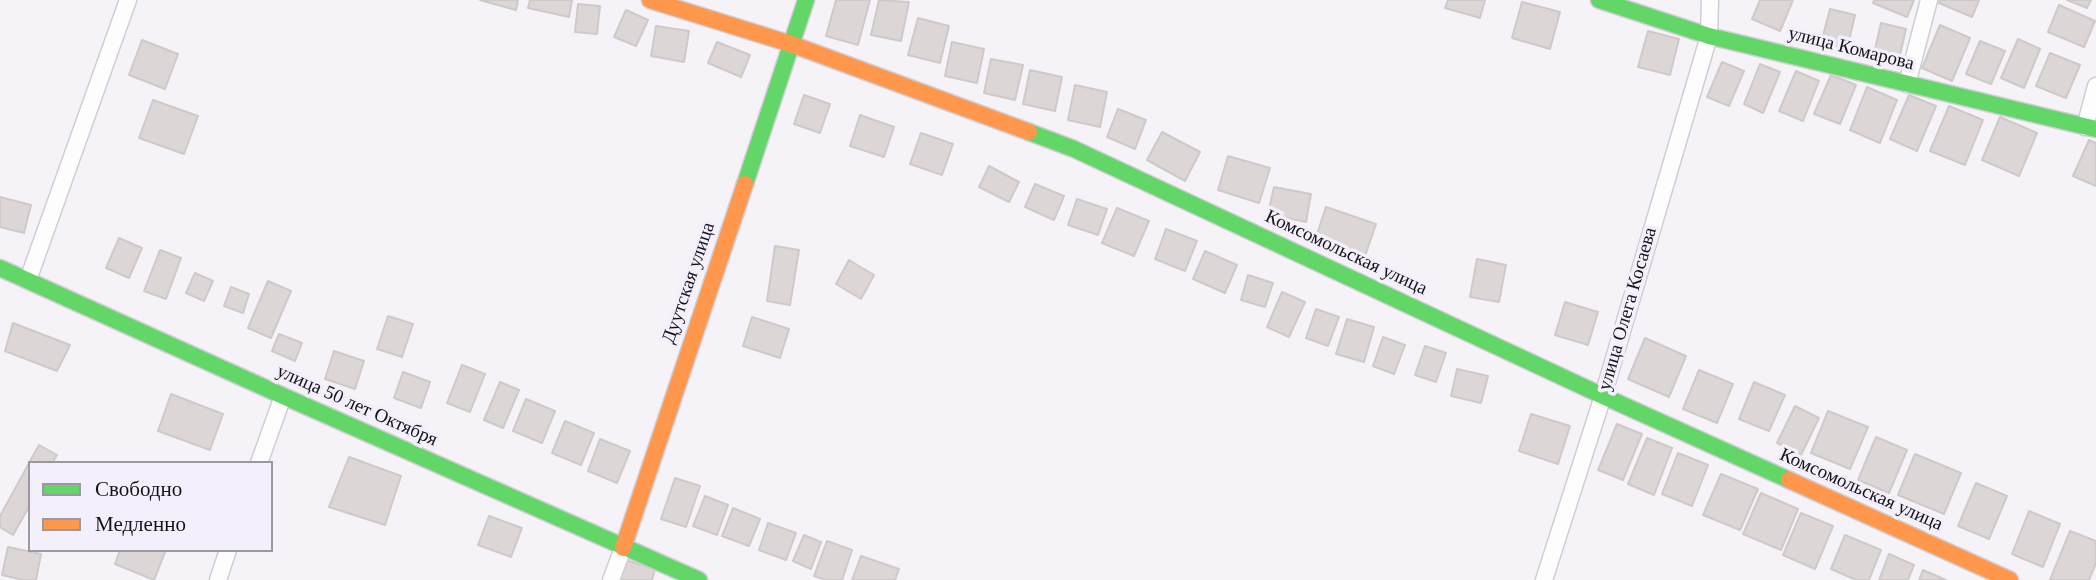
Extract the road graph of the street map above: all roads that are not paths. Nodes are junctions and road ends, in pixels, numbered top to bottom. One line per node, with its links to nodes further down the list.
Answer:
1 (128, 0): 13 (street)
2 (650, 0): 8 (street, Комсомольская улица)
3 (806, 0): 8 (street, Дуутская улица)
4 (1600, 0): 7 (street, улица Комарова)
5 (1710, 0): 7 (street, улица Олега Косаева)
6 (1929, 0): 9 (street)
7 (1709, 36): 9 (street, улица Комарова); 15 (street, улица Олега Косаева)
8 (791, 44): 15 (street, Комсомольская улица); 17 (street, Дуутская улица)
9 (1906, 83): 11 (street, улица Комарова)
10 (2096, 86): 11 (street)
11 (2091, 128)
12 (0, 268): 13 (street, улица 50 лет Октября)
13 (28, 280): 14 (street, улица 50 лет Октября)
14 (283, 396): 16 (street); 17 (street, улица 50 лет Октября)
15 (1603, 396): 22 (street, улица Олега Косаева); 23 (street, Комсомольская улица)
16 (260, 461)
17 (622, 548): 20 (street, Дуутская улица); 21 (street, улица 50 лет Октября)
18 (227, 552): 19 (street)
19 (218, 580)
20 (611, 580)
21 (699, 580)
22 (1544, 580)
23 (2010, 580)

